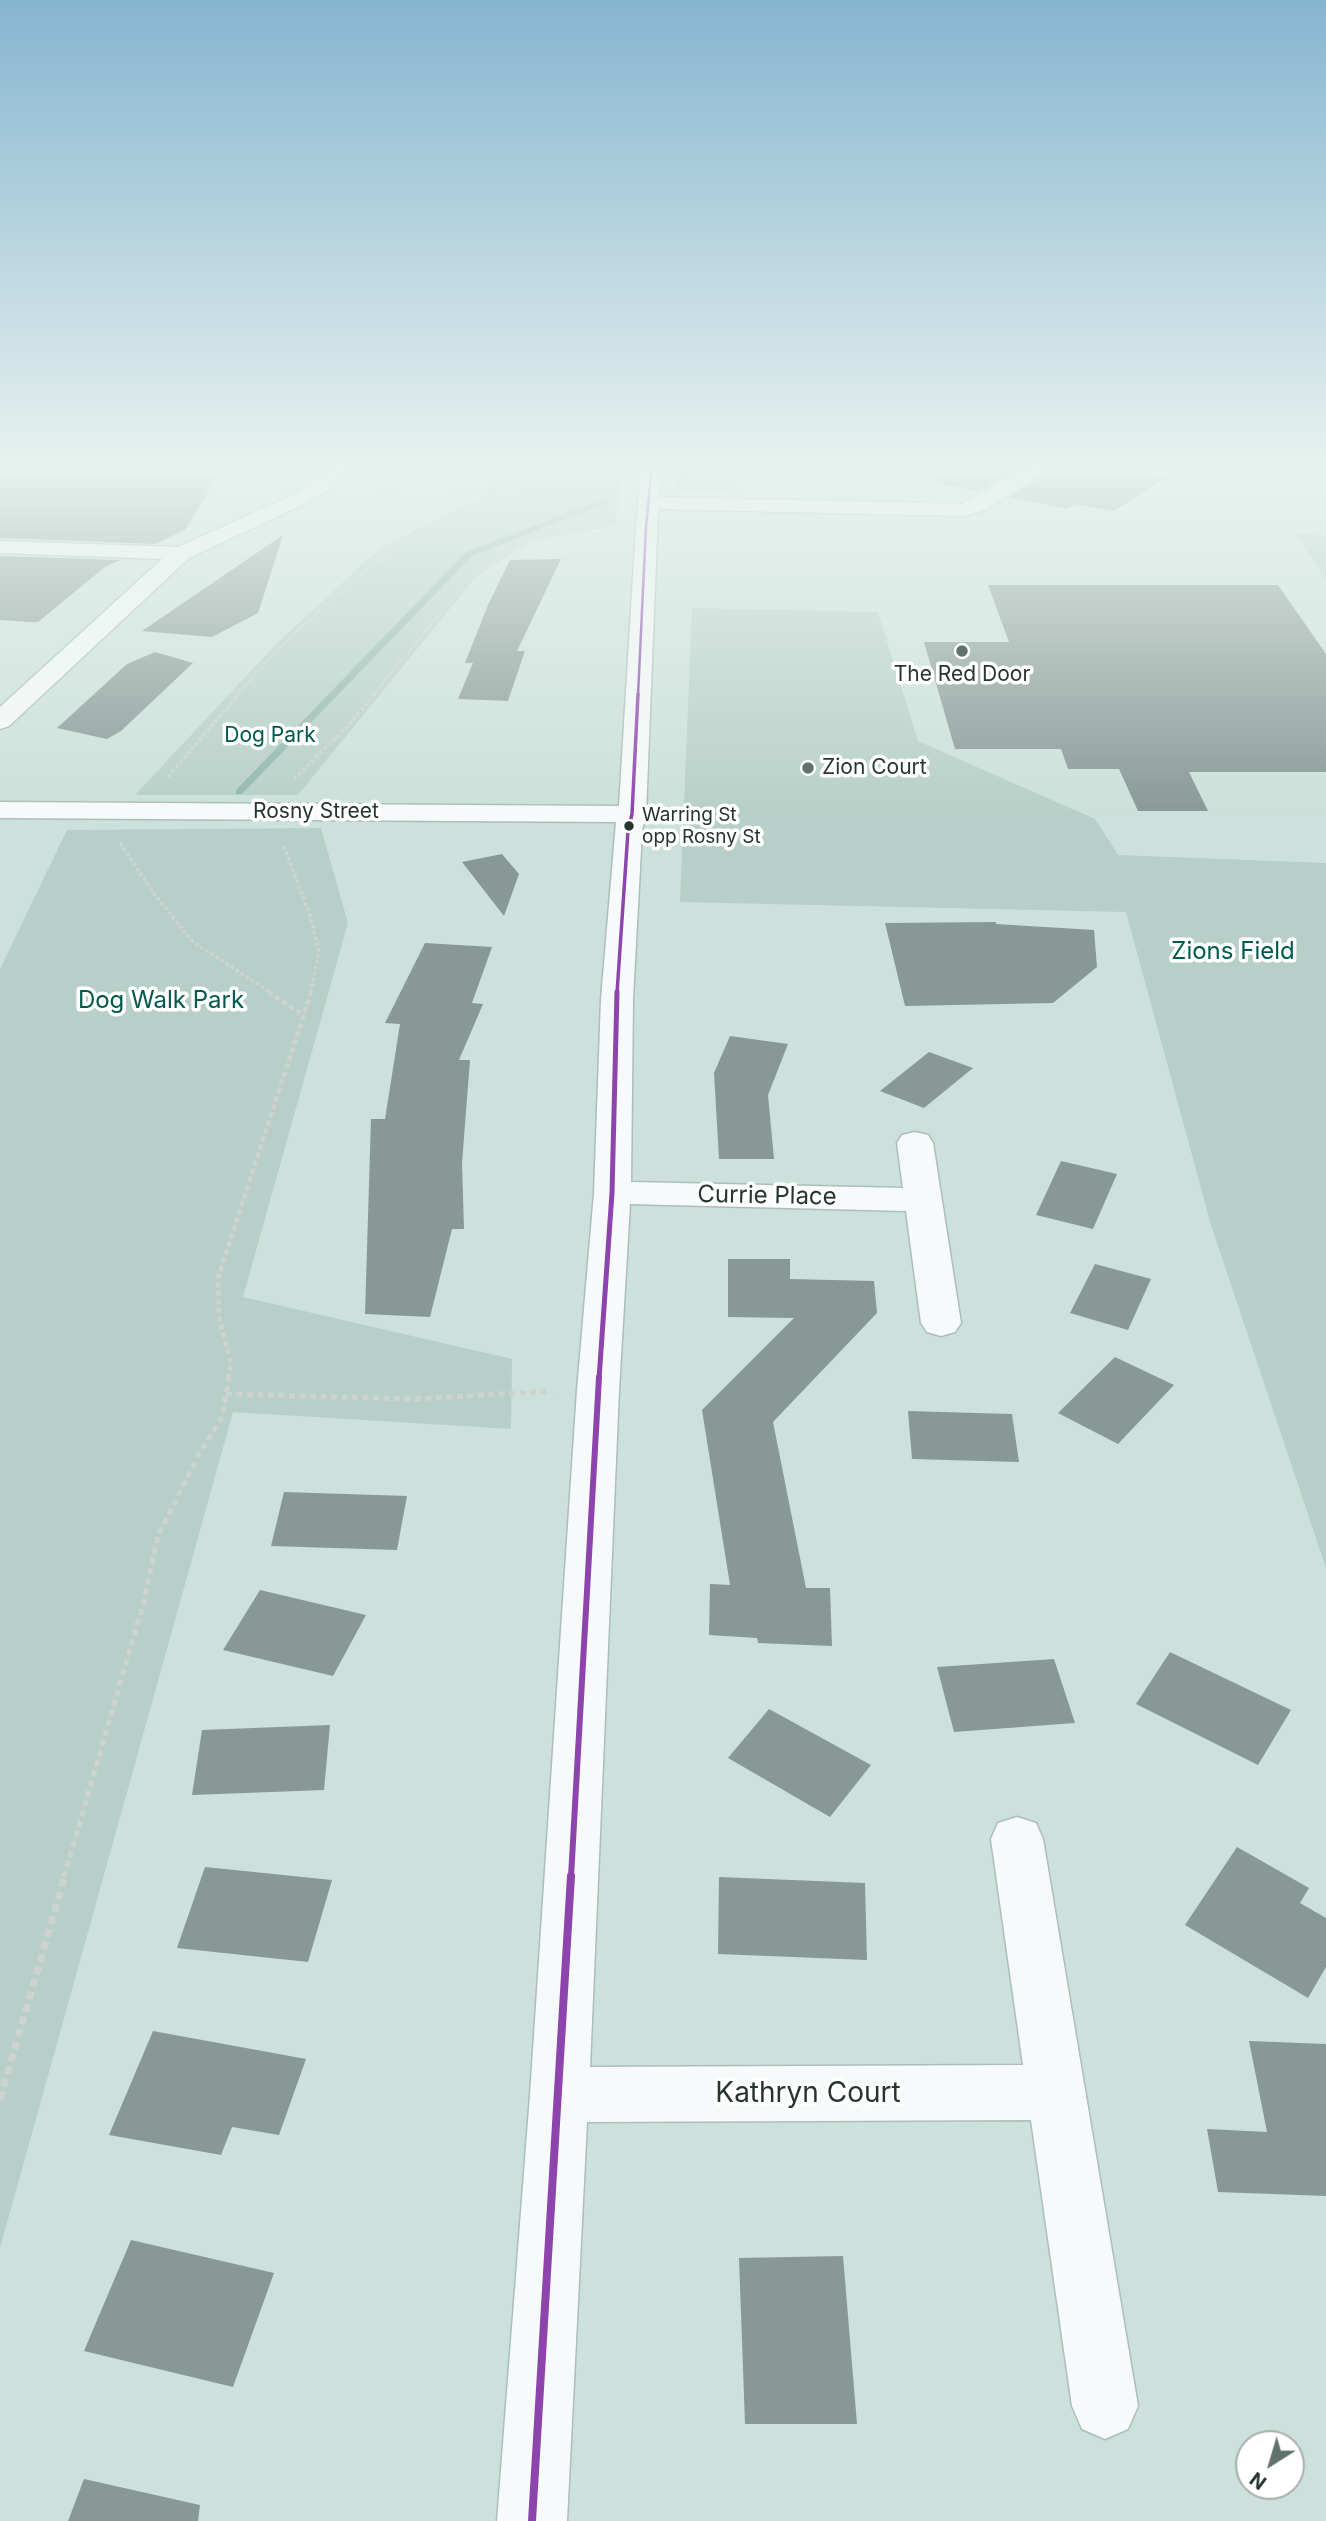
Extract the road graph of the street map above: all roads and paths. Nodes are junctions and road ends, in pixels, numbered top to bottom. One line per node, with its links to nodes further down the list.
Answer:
1 (150, 582): 5 (street)
2 (354, 582): 8 (path)
3 (467, 582): 9 (path)
4 (645, 582): 10 (street)
5 (0, 722)
6 (0, 810): 7 (street, Rosny Street)
7 (110, 811): 8 (street, Rosny Street); 11 (path)
8 (141, 811): 9 (street, Rosny Street)
9 (266, 811): 10 (street, Rosny Street); 11 (path)
10 (632, 814): 13 (street)
11 (305, 1016): 17 (path)
12 (915, 1143): 14 (street)
13 (612, 1193): 14 (street, Currie Place); 16 (street)
14 (923, 1200): 15 (street)
15 (941, 1323)
16 (598, 1390): 17 (path); 20 (street)
17 (226, 1395): 21 (path)
18 (1017, 1839): 19 (street)
19 (1056, 2092): 20 (street, Kathryn Court); 22 (street)
20 (559, 2095): 23 (street)
21 (0, 2099)
22 (1105, 2406)
23 (532, 2521)

